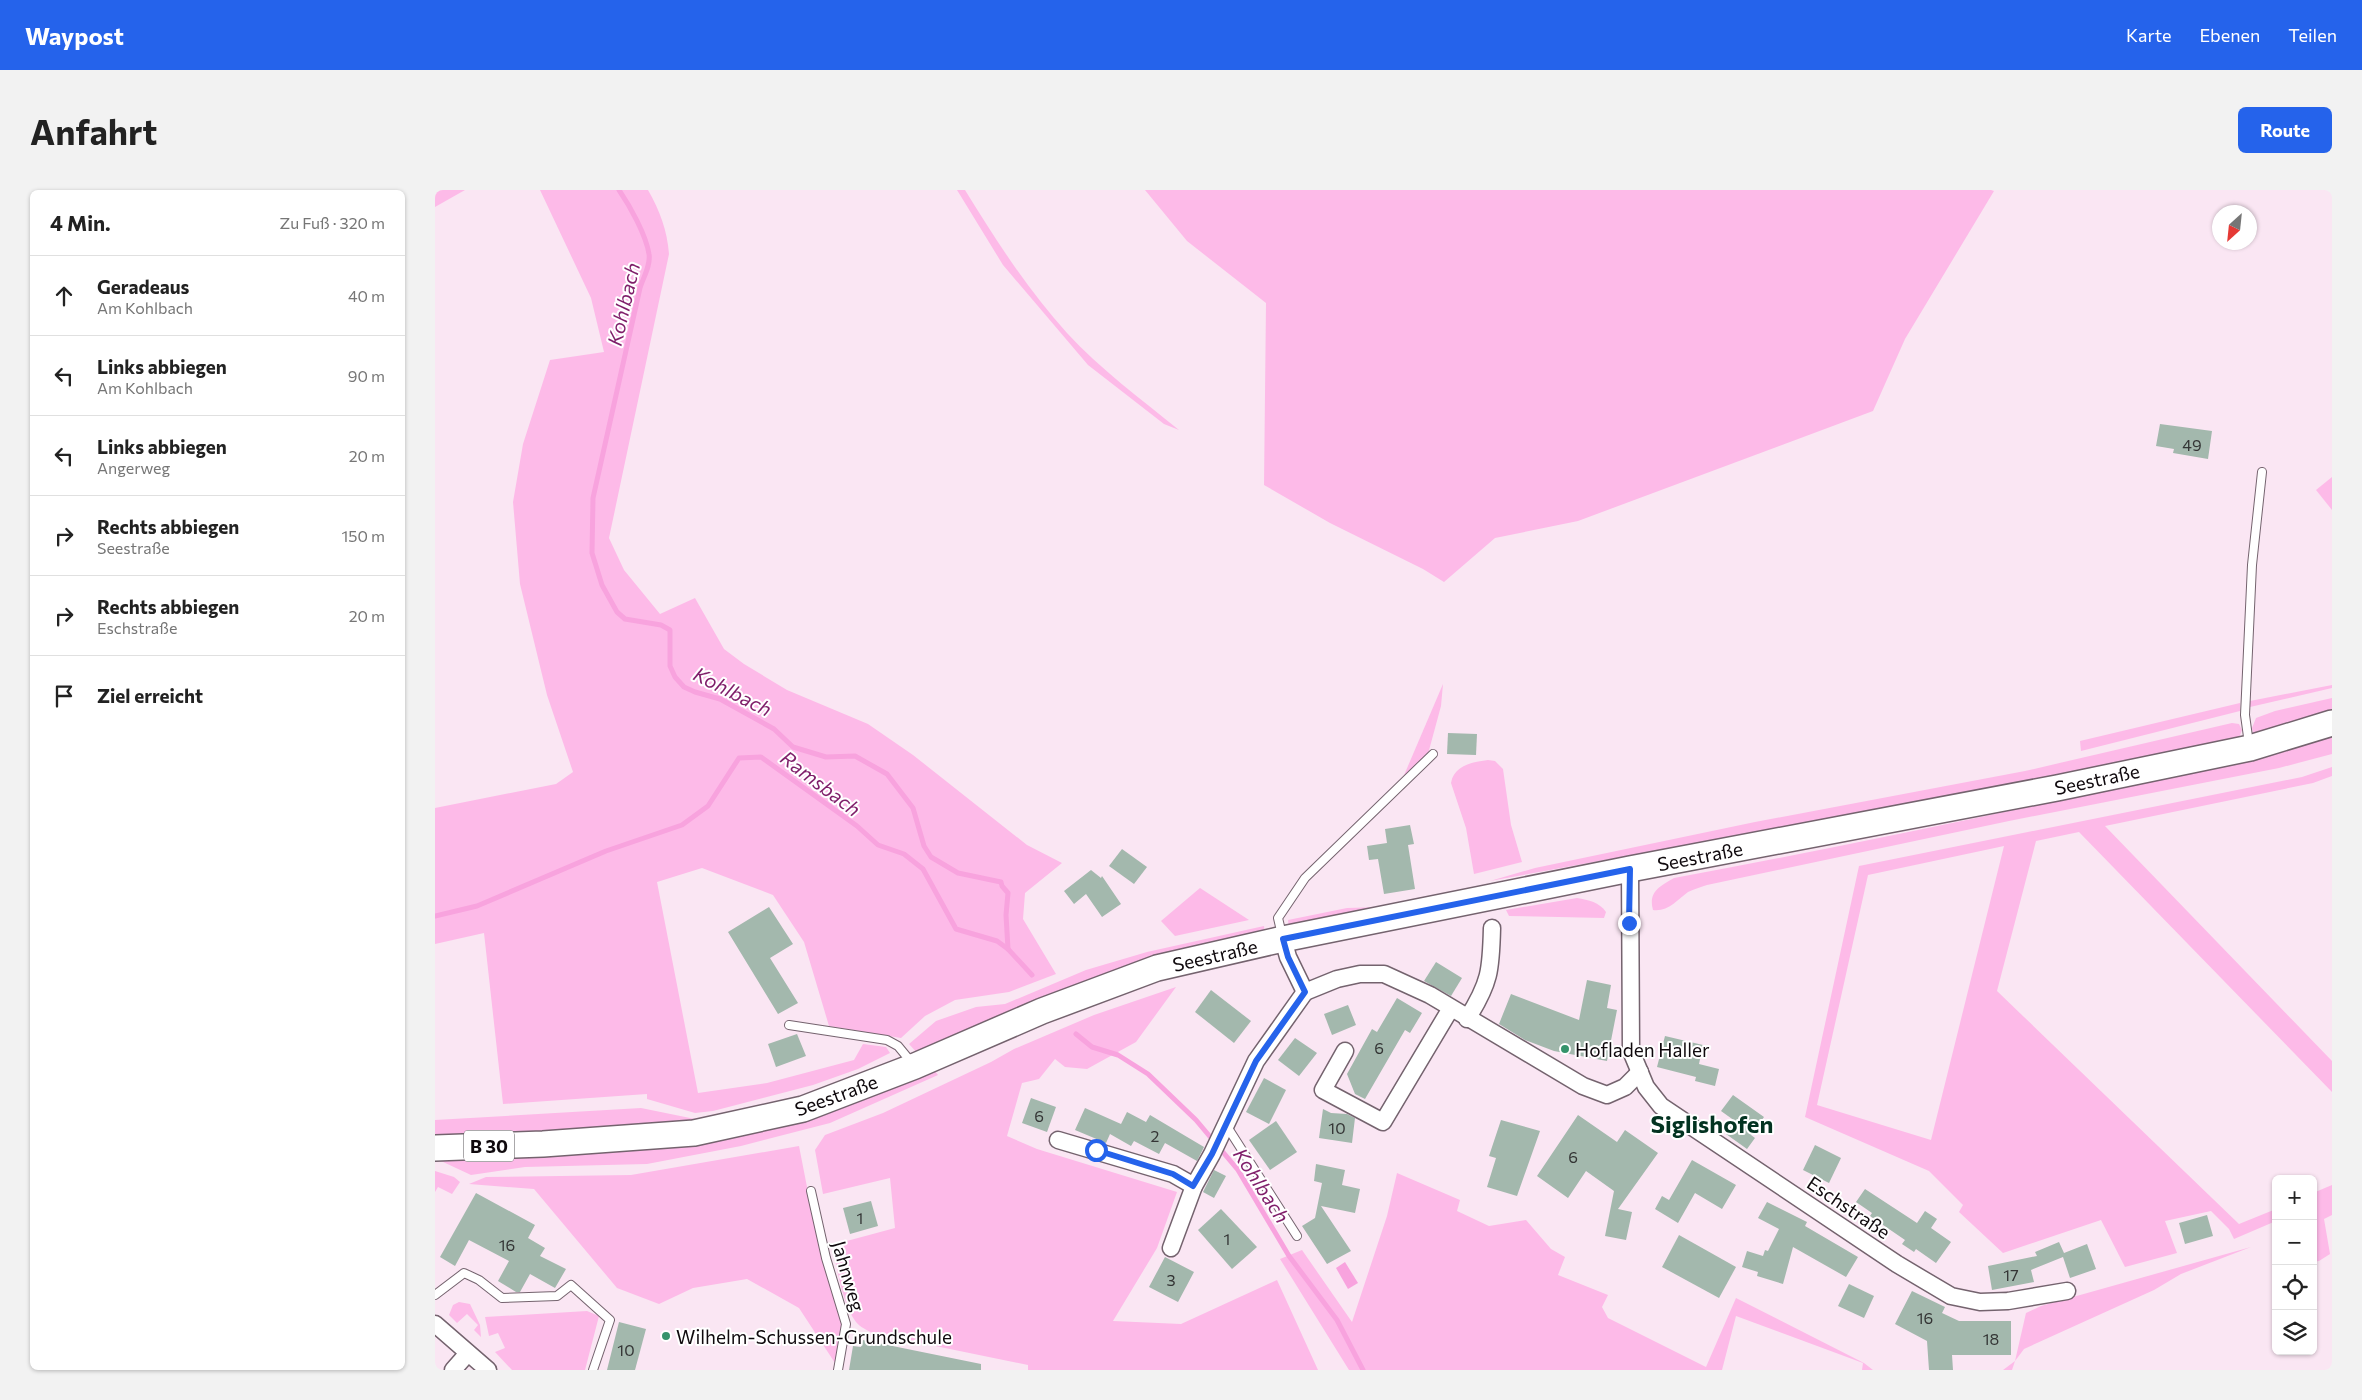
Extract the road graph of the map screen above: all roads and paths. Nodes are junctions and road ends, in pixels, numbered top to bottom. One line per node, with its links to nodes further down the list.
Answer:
1 (2262, 472): 3 (lane)
2 (2332, 724): 3 (main road, Seestraße / B 30)
3 (2250, 748): 5 (main road, Seestraße / B 30)
4 (1433, 754): 7 (lane)
5 (1630, 869): 7 (main road, Seestraße / B 30); 14 (street, Eschstraße)
6 (1491, 928): 10 (street)
7 (1283, 939): 8 (street); 13 (main road, Seestraße / B 30)
8 (1305, 992): 9 (street); 15 (street)
9 (1451, 1008): 10 (street); 12 (street)
10 (1467, 1019): 14 (street)
11 (789, 1025): 13 (lane)
12 (1345, 1051)
13 (915, 1066): 17 (main road, Seestraße / B 30)
14 (1639, 1072): 22 (street, Eschstraße)
15 (1224, 1130): 18 (street); 20 (lane)
16 (1058, 1140): 18 (street)
17 (435, 1148)
18 (1193, 1186): 21 (street)
19 (811, 1191): 28 (lane, Jahnweg)
20 (1297, 1236)
21 (1171, 1248)
22 (2067, 1291)
23 (435, 1295): 27 (lane)
24 (435, 1324): 25 (street)
25 (459, 1364): 26 (street)
26 (489, 1370)
27 (593, 1370)
28 (838, 1370)

